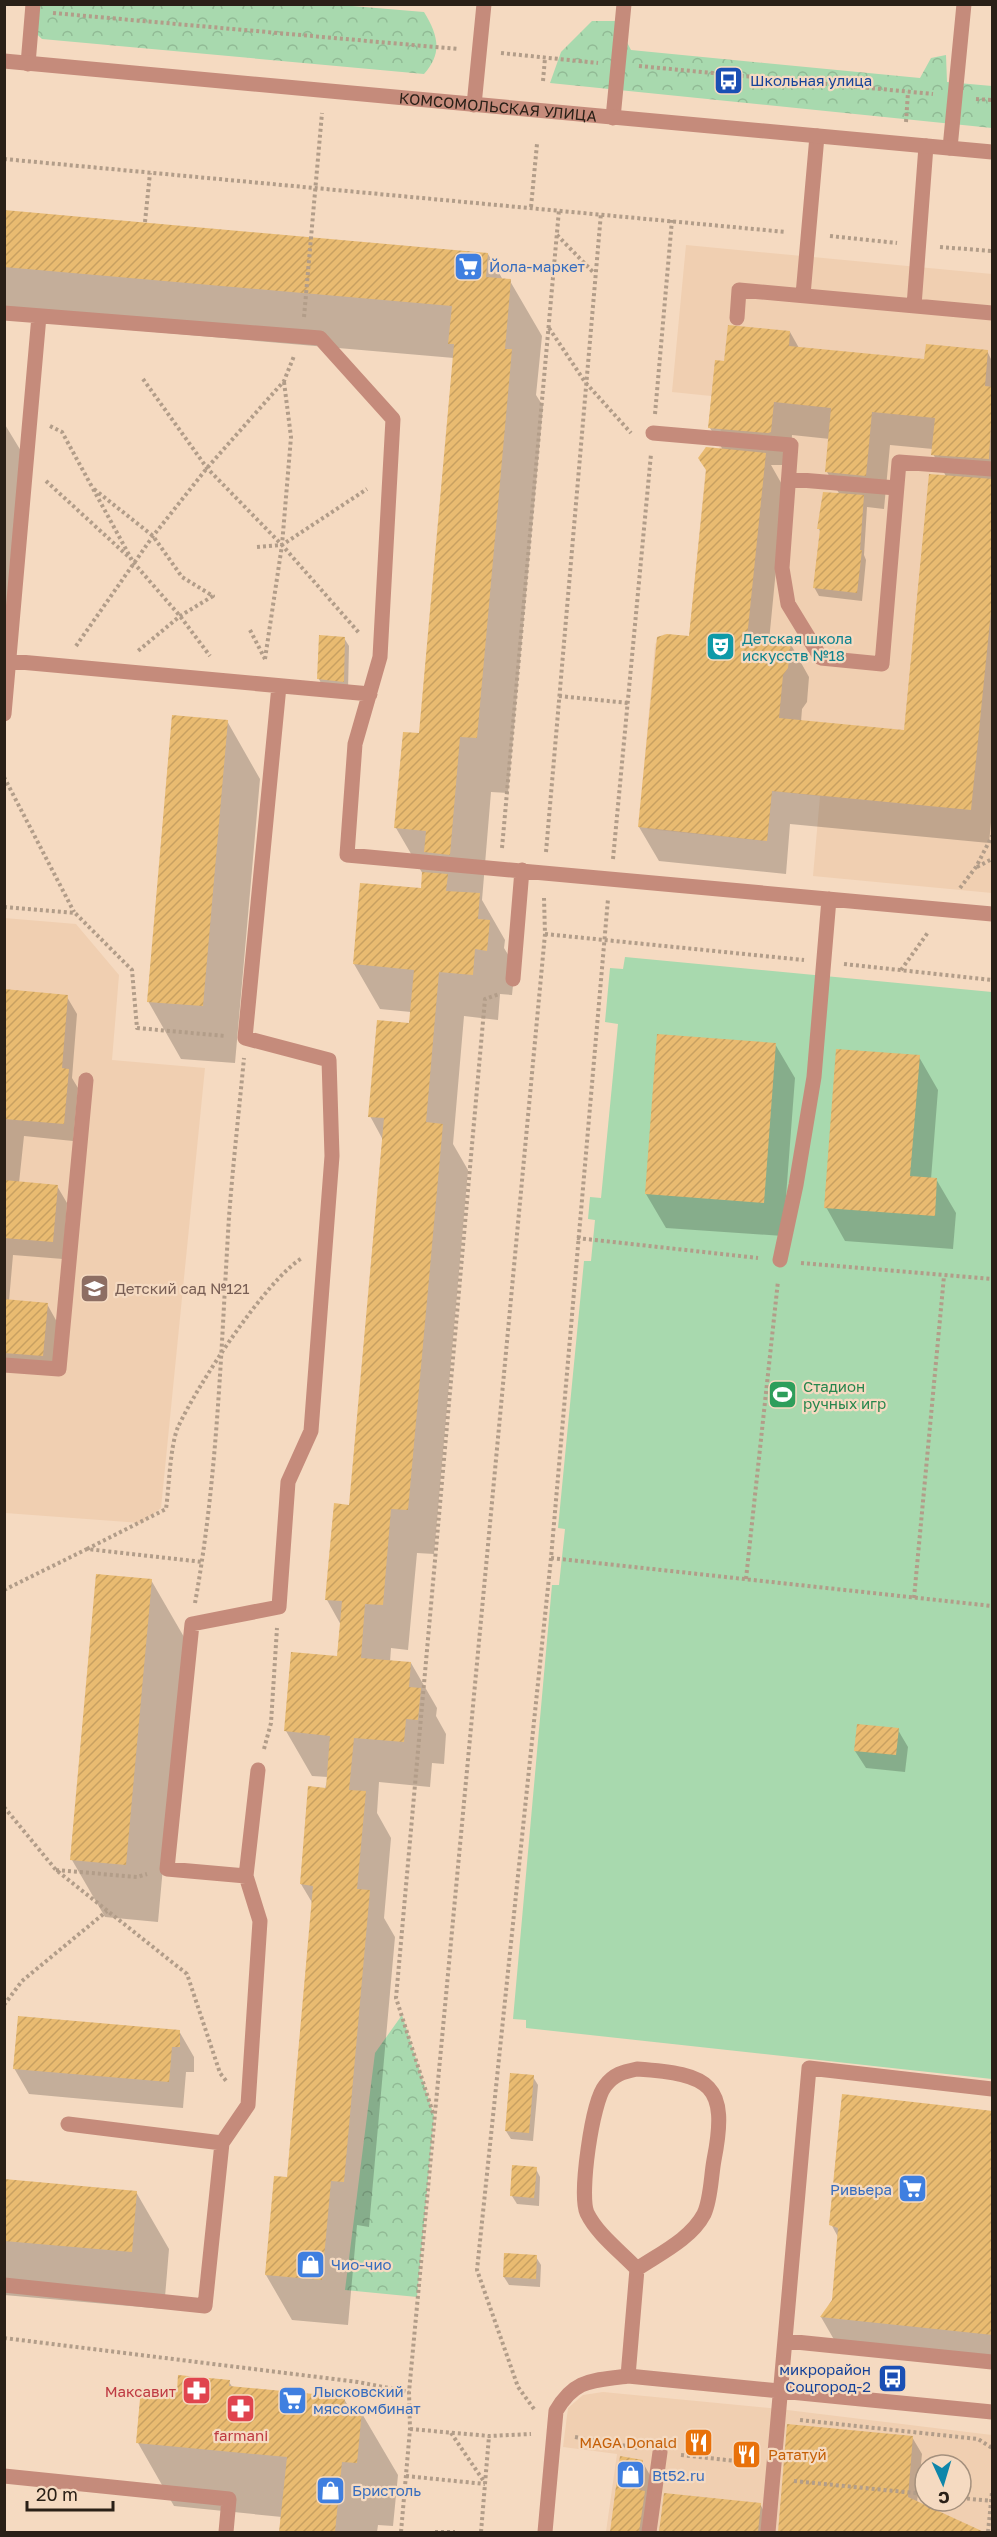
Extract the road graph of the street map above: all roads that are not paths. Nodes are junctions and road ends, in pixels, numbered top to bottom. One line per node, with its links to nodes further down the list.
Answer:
1 (33, 4): 6 (street)
2 (484, 4): 7 (street)
3 (624, 4): 8 (street)
4 (964, 4): 11 (street)
5 (4, 62): 6 (street, КОМСОМОЛЬСКАЯ УЛИЦА)
6 (28, 64): 7 (street, КОМСОМОЛЬСКАЯ УЛИЦА)
7 (474, 105): 8 (street, КОМСОМОЛЬСКАЯ УЛИЦА)
8 (613, 118): 9 (street, КОМСОМОЛЬСКАЯ УЛИЦА)
9 (817, 136): 10 (street, КОМСОМОЛЬСКАЯ УЛИЦА); 13 (street)
10 (926, 146): 11 (street, КОМСОМОЛЬСКАЯ УЛИЦА); 14 (street)
11 (950, 148): 12 (street, КОМСОМОЛЬСКАЯ УЛИЦА)
12 (993, 152)
13 (803, 296): 14 (street); 18 (street)
14 (914, 306): 16 (street)
15 (4, 313): 17 (street)
16 (993, 313)
17 (39, 316): 23 (street); 25 (street)
18 (737, 318)
19 (653, 433): 21 (street)
20 (993, 469): 22 (street)
21 (789, 479): 22 (street); 22 (street)
22 (896, 488)
23 (9, 661): 24 (street); 26 (street)
24 (279, 686): 25 (street); 35 (street)
25 (370, 694): 27 (street)
26 (4, 714)
27 (522, 870): 28 (street); 30 (street)
28 (829, 899): 29 (street); 32 (street)
29 (993, 914)
30 (510, 985)
31 (86, 1080): 33 (street)
32 (780, 1260)
33 (4, 1365)
34 (258, 1770): 35 (street)
35 (246, 1876): 38 (street)
36 (993, 2089): 42 (street)
37 (68, 2124): 38 (street)
38 (222, 2144): 40 (street)
39 (637, 2269): 39 (street); 44 (street)
40 (5, 2285): 41 (street)
41 (4, 2291)
42 (786, 2341): 43 (street); 45 (street)
43 (993, 2362)
44 (628, 2376): 45 (street); 50 (street)
45 (781, 2390): 46 (street); 52 (street)
46 (993, 2412)
47 (660, 2452): 51 (street)
48 (4, 2476): 49 (street)
49 (226, 2532)
50 (545, 2532)
51 (649, 2532)
52 (768, 2532)

